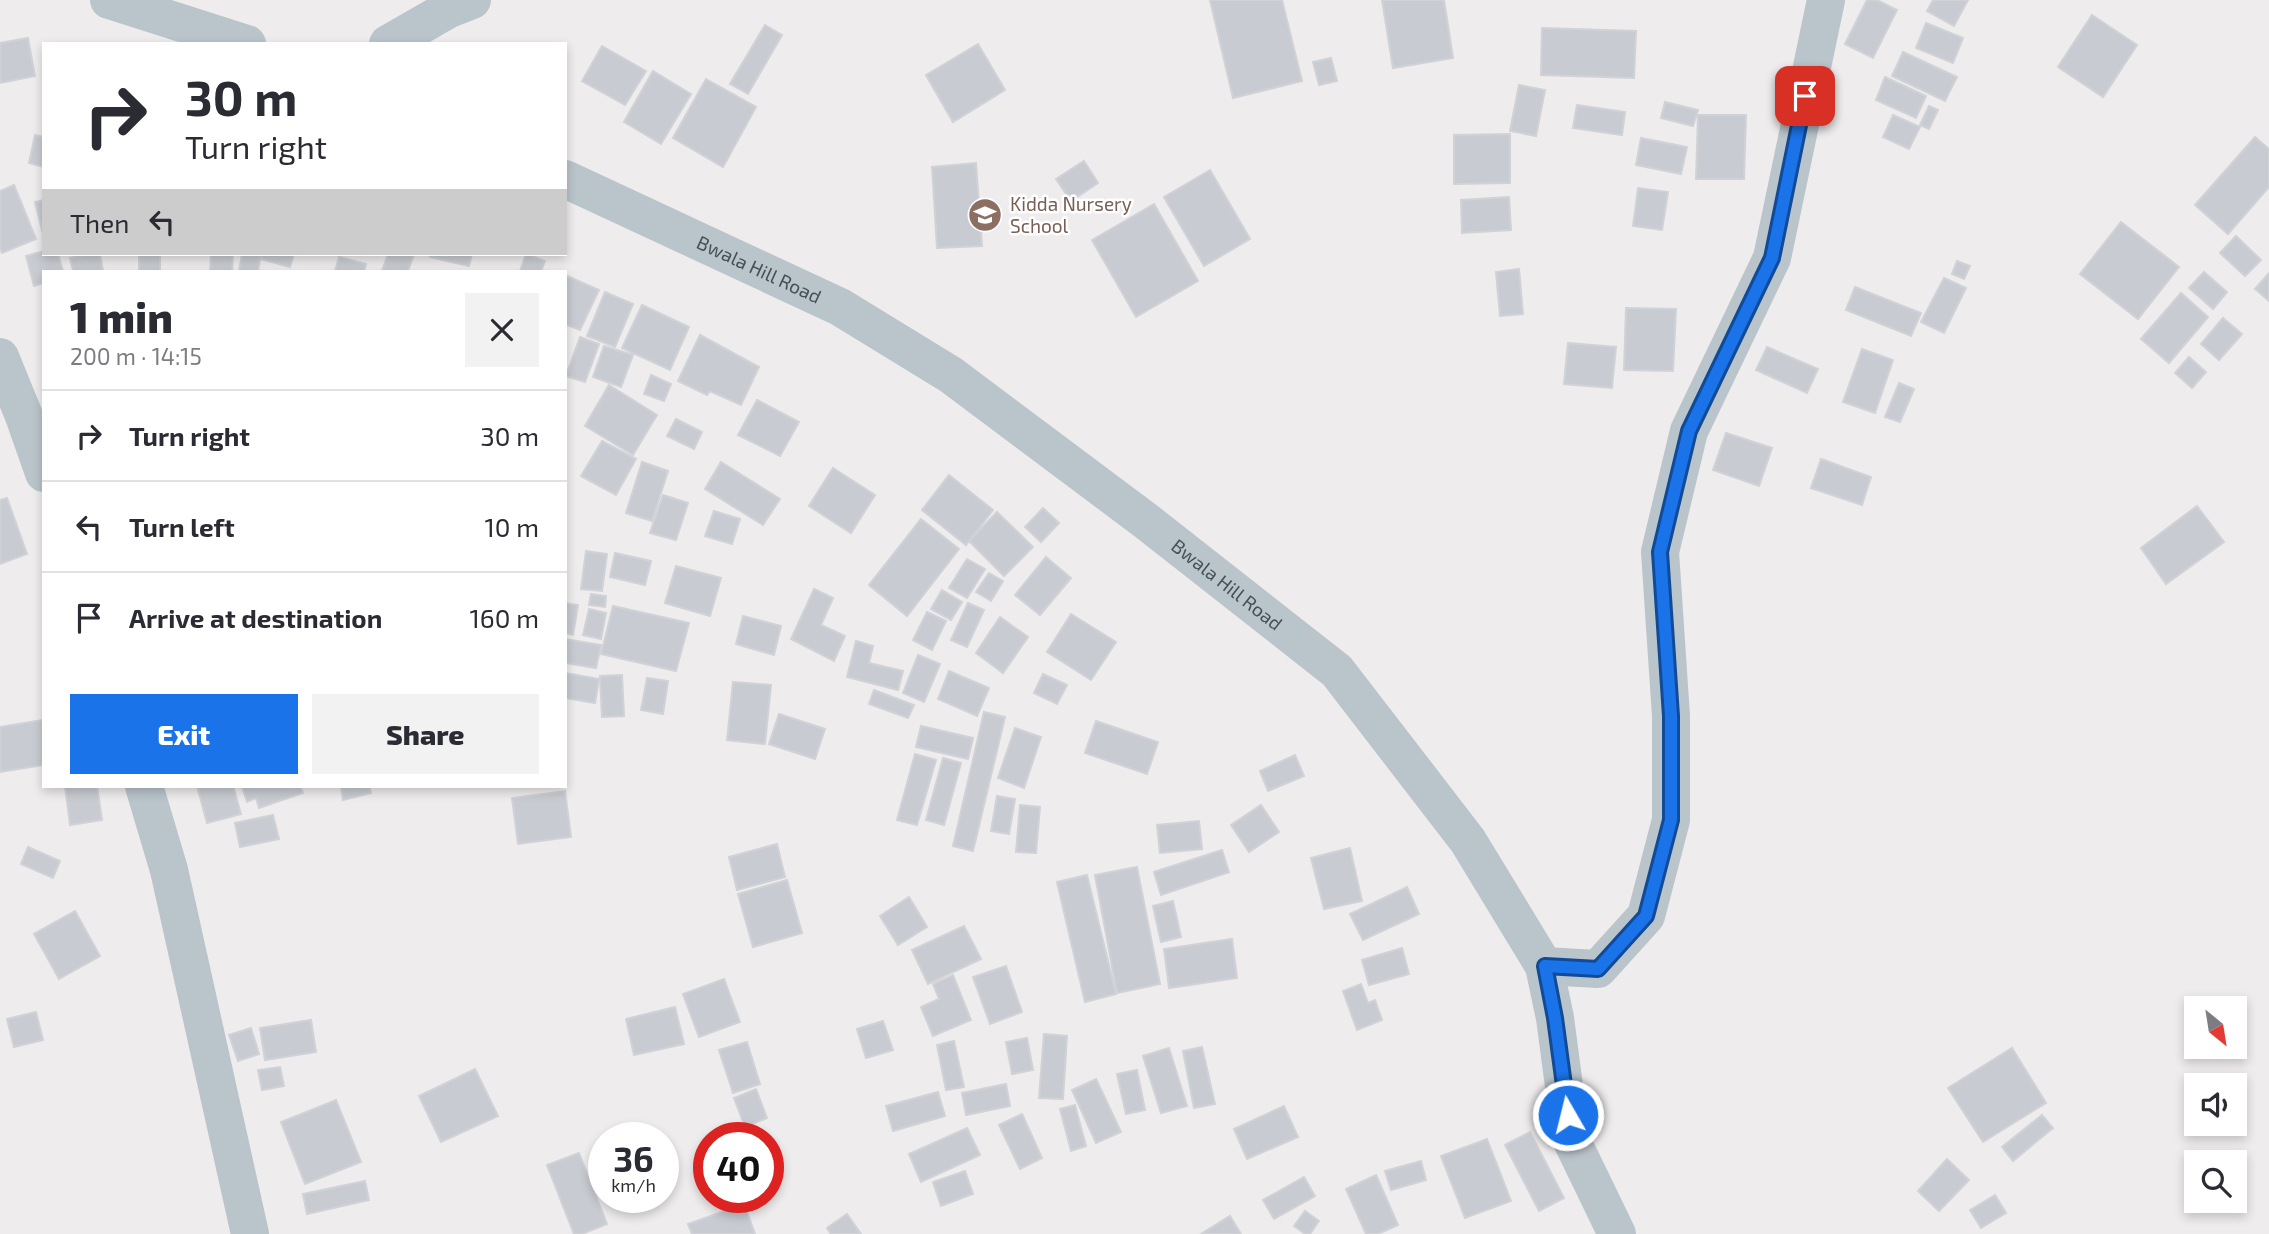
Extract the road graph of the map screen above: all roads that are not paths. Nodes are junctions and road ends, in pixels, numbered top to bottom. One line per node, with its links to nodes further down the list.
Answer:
1 (108, 0): 4 (street)
2 (472, 0): 5 (street)
3 (1826, 0): 10 (street)
4 (241, 42)
5 (391, 42)
6 (567, 180): 10 (street, Bwala Hill Road)
7 (0, 357): 8 (street)
8 (42, 467)
9 (145, 788): 11 (street)
10 (1545, 966): 12 (street, Bwala Hill Road)
11 (250, 1234)
12 (1617, 1234)

